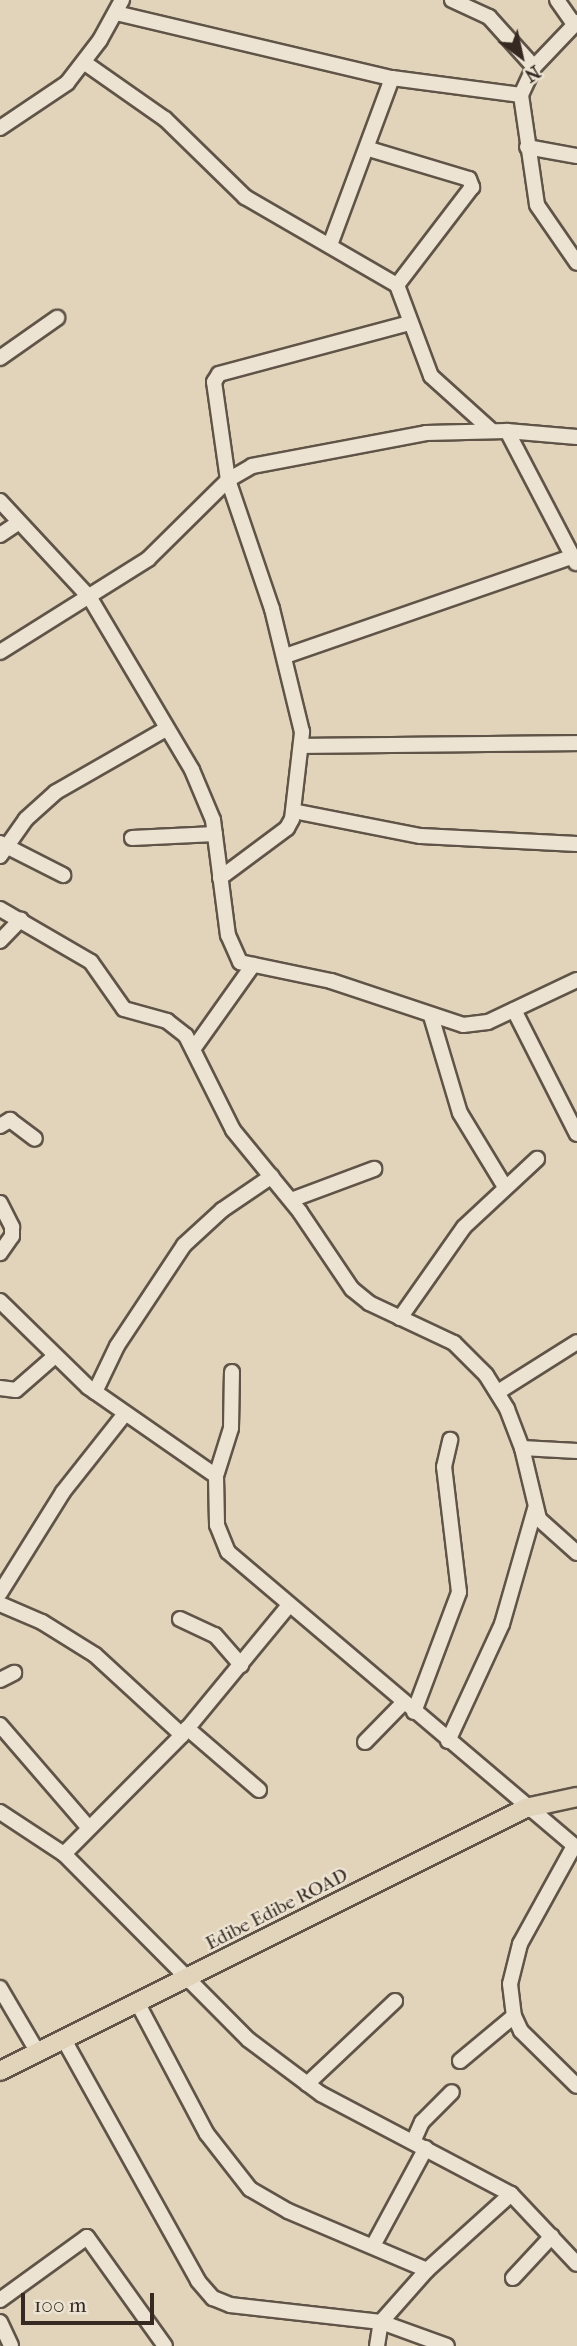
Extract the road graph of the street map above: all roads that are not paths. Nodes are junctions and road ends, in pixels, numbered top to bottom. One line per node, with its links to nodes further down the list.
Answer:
1 (452, 0): 6 (street)
2 (557, 0): 4 (street)
3 (119, 7): 5 (street); 7 (street)
4 (575, 23): 6 (street)
5 (85, 63): 9 (street); 13 (street)
6 (534, 67): 8 (street)
7 (392, 78): 8 (street); 11 (street)
8 (521, 95): 10 (street)
9 (0, 128)
10 (527, 147): 12 (street); 14 (street)
11 (369, 149): 13 (street); 15 (street)
12 (577, 156)
13 (330, 245): 15 (street)
14 (577, 263)
15 (397, 285): 17 (street)
16 (57, 318): 18 (street)
17 (410, 323): 19 (street); 22 (street)
18 (0, 358)
19 (492, 431): 20 (street); 22 (street)
20 (507, 431): 21 (street); 26 (street)
21 (577, 437)
22 (228, 480): 27 (street); 29 (street)
23 (0, 501): 24 (street)
24 (18, 523): 25 (street); 27 (street)
25 (0, 535)
26 (574, 560): 29 (street)
27 (90, 598): 28 (street); 30 (street)
28 (0, 652)
29 (285, 656): 32 (street)
30 (166, 729): 34 (street); 37 (street)
31 (577, 743): 32 (street)
32 (302, 746): 33 (street)
33 (293, 811): 36 (street); 39 (street)
34 (215, 834): 35 (street); 39 (street)
35 (132, 838)
36 (577, 844)
37 (2, 849): 38 (street)
38 (63, 875)
39 (220, 878): 43 (street)
40 (0, 909): 41 (street)
41 (21, 919): 42 (street); 47 (street)
42 (0, 941)
43 (253, 965): 46 (street); 47 (street)
44 (577, 980): 45 (street)
45 (514, 1010): 46 (street); 49 (street)
46 (431, 1016): 54 (street)
47 (194, 1048): 53 (street)
48 (0, 1126): 50 (street)
49 (577, 1134)
50 (35, 1139)
51 (537, 1159): 54 (street)
52 (374, 1169): 55 (street)
53 (272, 1177): 55 (street); 64 (street)
54 (505, 1187): 59 (street)
55 (291, 1200): 59 (street)
56 (0, 1203): 57 (street)
57 (0, 1253)
58 (0, 1301): 61 (street)
59 (400, 1318): 65 (street)
60 (577, 1342): 65 (street)
61 (55, 1356): 63 (street); 64 (street)
62 (232, 1371): 70 (street)
63 (0, 1388)
64 (95, 1392): 66 (street)
65 (498, 1392): 68 (street)
66 (124, 1415): 70 (street); 73 (street)
67 (450, 1440): 78 (street)
68 (522, 1448): 69 (street); 71 (street)
69 (577, 1451)
70 (216, 1476): 75 (street)
71 (534, 1509): 72 (street); 82 (street)
72 (577, 1553)
73 (0, 1593)
74 (0, 1604): 80 (street)
75 (289, 1605): 77 (street); 78 (street)
76 (180, 1619): 77 (street)
77 (241, 1665): 80 (street)
78 (408, 1707): 81 (street); 82 (street)
79 (0, 1725): 87 (street)
80 (185, 1731): 83 (street); 87 (street)
81 (365, 1741)
82 (448, 1741): 85 (street)
83 (259, 1790)
84 (577, 1797): 85 (main road, Edibe Edibe ROAD)
85 (526, 1808): 88 (street); 90 (main road, Edibe Edibe ROAD)
86 (0, 1812): 89 (street)
87 (88, 1827): 89 (street)
88 (576, 1847): 94 (street)
89 (64, 1854): 90 (street)
90 (189, 1978): 93 (main road, Edibe Edibe ROAD); 99 (street)
91 (0, 1989): 96 (street)
92 (395, 2001): 99 (street)
93 (138, 2002): 95 (main road, Edibe Edibe ROAD); 105 (street)
94 (514, 2016): 97 (street); 100 (street)
95 (63, 2038): 96 (main road, Edibe Edibe ROAD); 111 (street)
96 (37, 2051): 98 (main road, Edibe Edibe ROAD)
97 (460, 2061)
98 (0, 2071)
99 (307, 2084): 102 (street)
100 (577, 2086)
101 (452, 2092): 102 (street)
102 (420, 2145): 103 (street); 105 (street)
103 (511, 2194): 104 (street); 107 (street)
104 (552, 2236): 106 (street); 108 (street)
105 (374, 2244): 107 (street)
106 (577, 2264)
107 (427, 2270): 111 (street)
108 (513, 2278)
109 (0, 2300): 113 (street)
110 (0, 2322): 112 (street)
111 (381, 2322): 114 (street); 115 (street)
112 (11, 2346)
113 (165, 2346)
114 (377, 2346)
115 (447, 2346)

